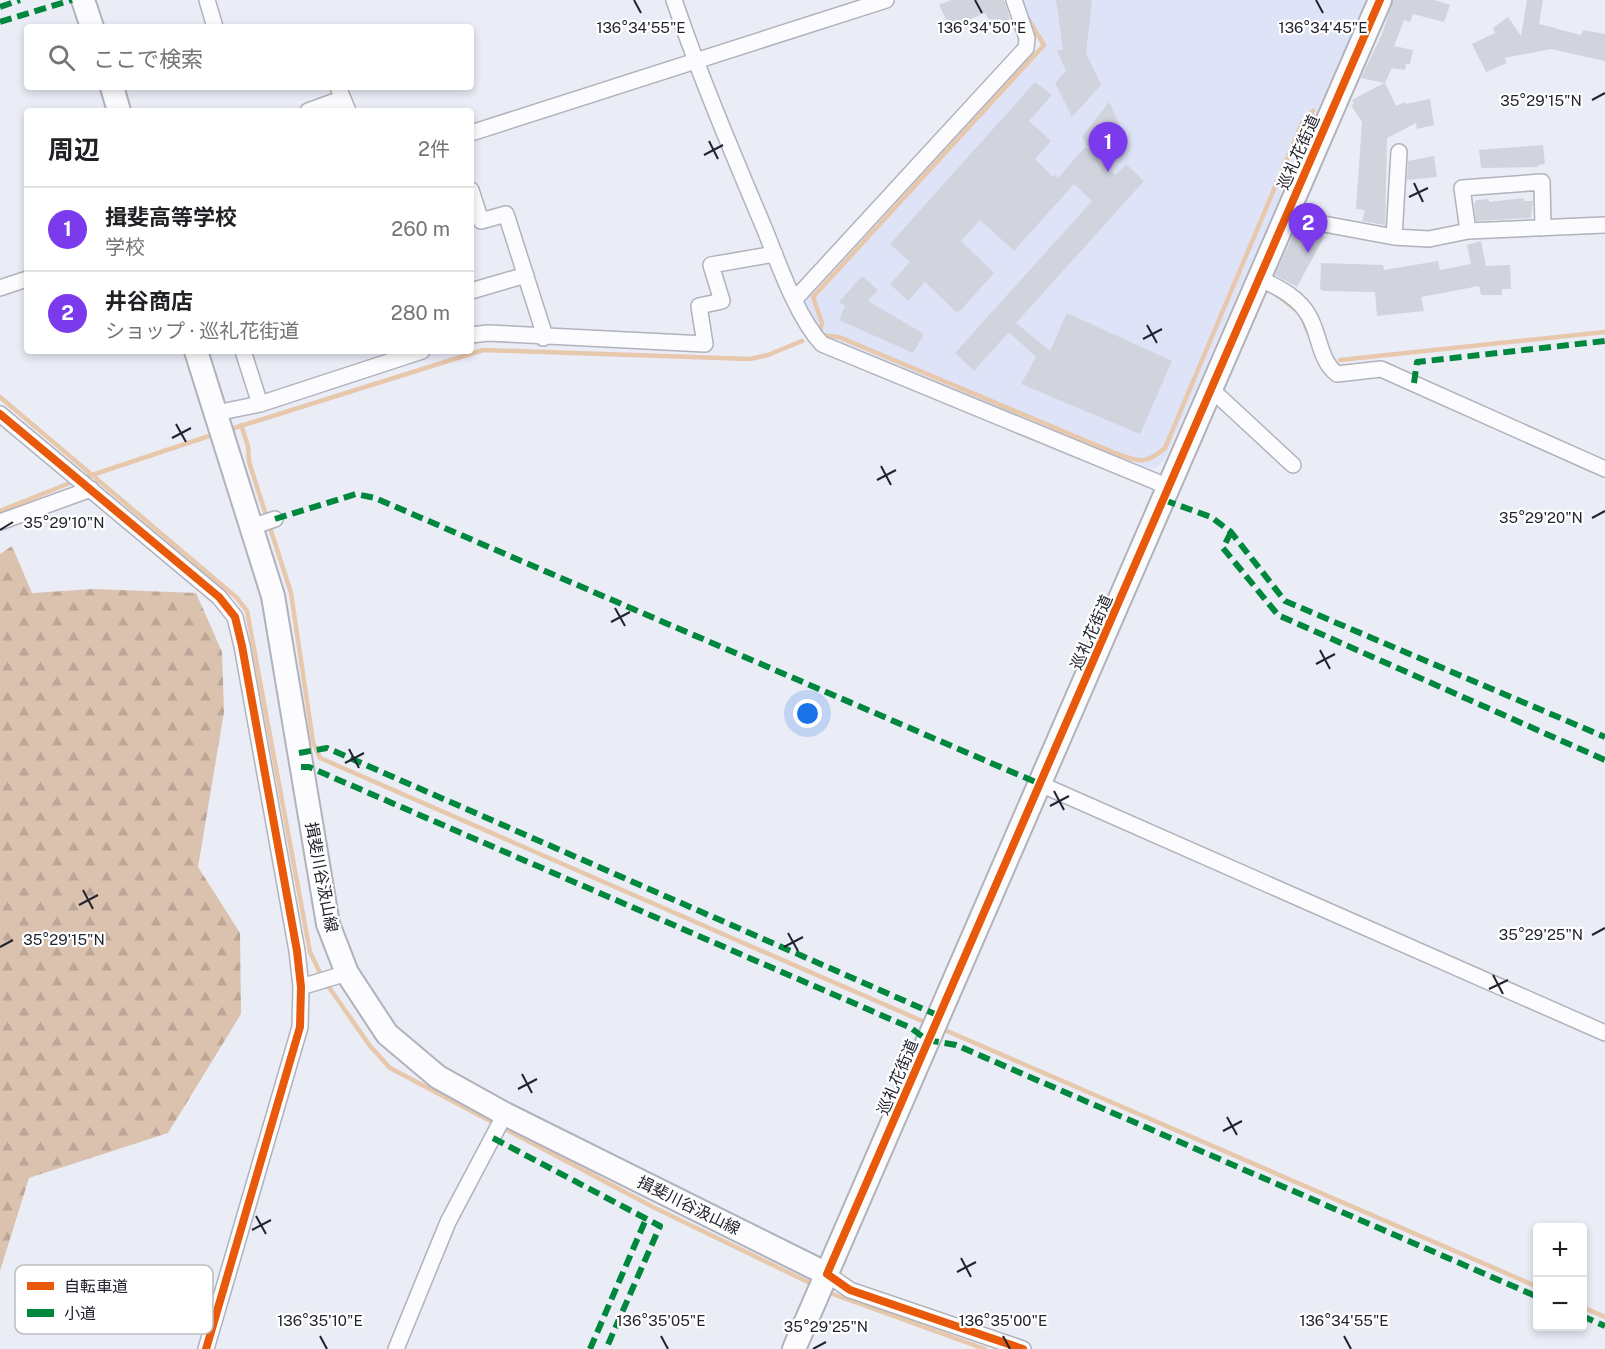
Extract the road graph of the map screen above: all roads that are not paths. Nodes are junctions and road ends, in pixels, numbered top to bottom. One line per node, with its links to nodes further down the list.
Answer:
1 (83, 0): 7 (street)
2 (207, 0): 8 (street)
3 (674, 0): 9 (street)
4 (886, 0): 9 (street)
5 (1014, 0): 28 (street)
6 (1380, 0): 18 (street, 巡礼花街道)
7 (91, 24)
8 (214, 24)
9 (695, 62): 14 (street); 22 (street)
10 (113, 90): 12 (street)
11 (342, 99): 13 (street)
12 (118, 108)
13 (316, 108)
14 (474, 132)
15 (1399, 152): 21 (street)
16 (474, 199): 23 (street)
17 (1605, 225): 19 (street)
18 (1281, 226): 21 (street); 24 (street, 巡礼花街道)
19 (1543, 228): 20 (street); 20 (street)
20 (1468, 231): 21 (street)
21 (1394, 237)
22 (775, 254): 28 (street); 30 (street)
23 (526, 276): 27 (street); 30 (street)
24 (1257, 277): 34 (street, 巡礼花街道); 39 (street)
25 (24, 280): 26 (street)
26 (0, 288)
27 (474, 290)
28 (796, 298): 40 (street)
29 (474, 335): 30 (street)
30 (543, 338)
31 (197, 354): 36 (street, 揖斐川谷汲山線)
32 (244, 354): 35 (street)
33 (413, 354): 35 (street)
34 (1210, 389): 38 (street); 40 (street, 巡礼花街道)
35 (260, 404): 36 (street)
36 (216, 413): 44 (street, 揖斐川谷汲山線)
37 (0, 414): 41 (street)
38 (1293, 465)
39 (1605, 469)
40 (1169, 487): 45 (street, 巡礼花街道)
41 (91, 489): 43 (street); 47 (street)
42 (275, 519): 44 (street)
43 (0, 522)
44 (252, 527): 46 (street, 揖斐川谷汲山線)
45 (1040, 784): 48 (street); 50 (street, 巡礼花街道)
46 (347, 973): 47 (street); 49 (street, 揖斐川谷汲山線)
47 (301, 987): 51 (street)
48 (1605, 1033)
49 (505, 1114): 50 (street, 揖斐川谷汲山線); 54 (street)
50 (827, 1274): 55 (street); 56 (street)
51 (213, 1325)
52 (210, 1334): 53 (street)
53 (206, 1349)
54 (396, 1349)
55 (794, 1349)
56 (1023, 1349)

